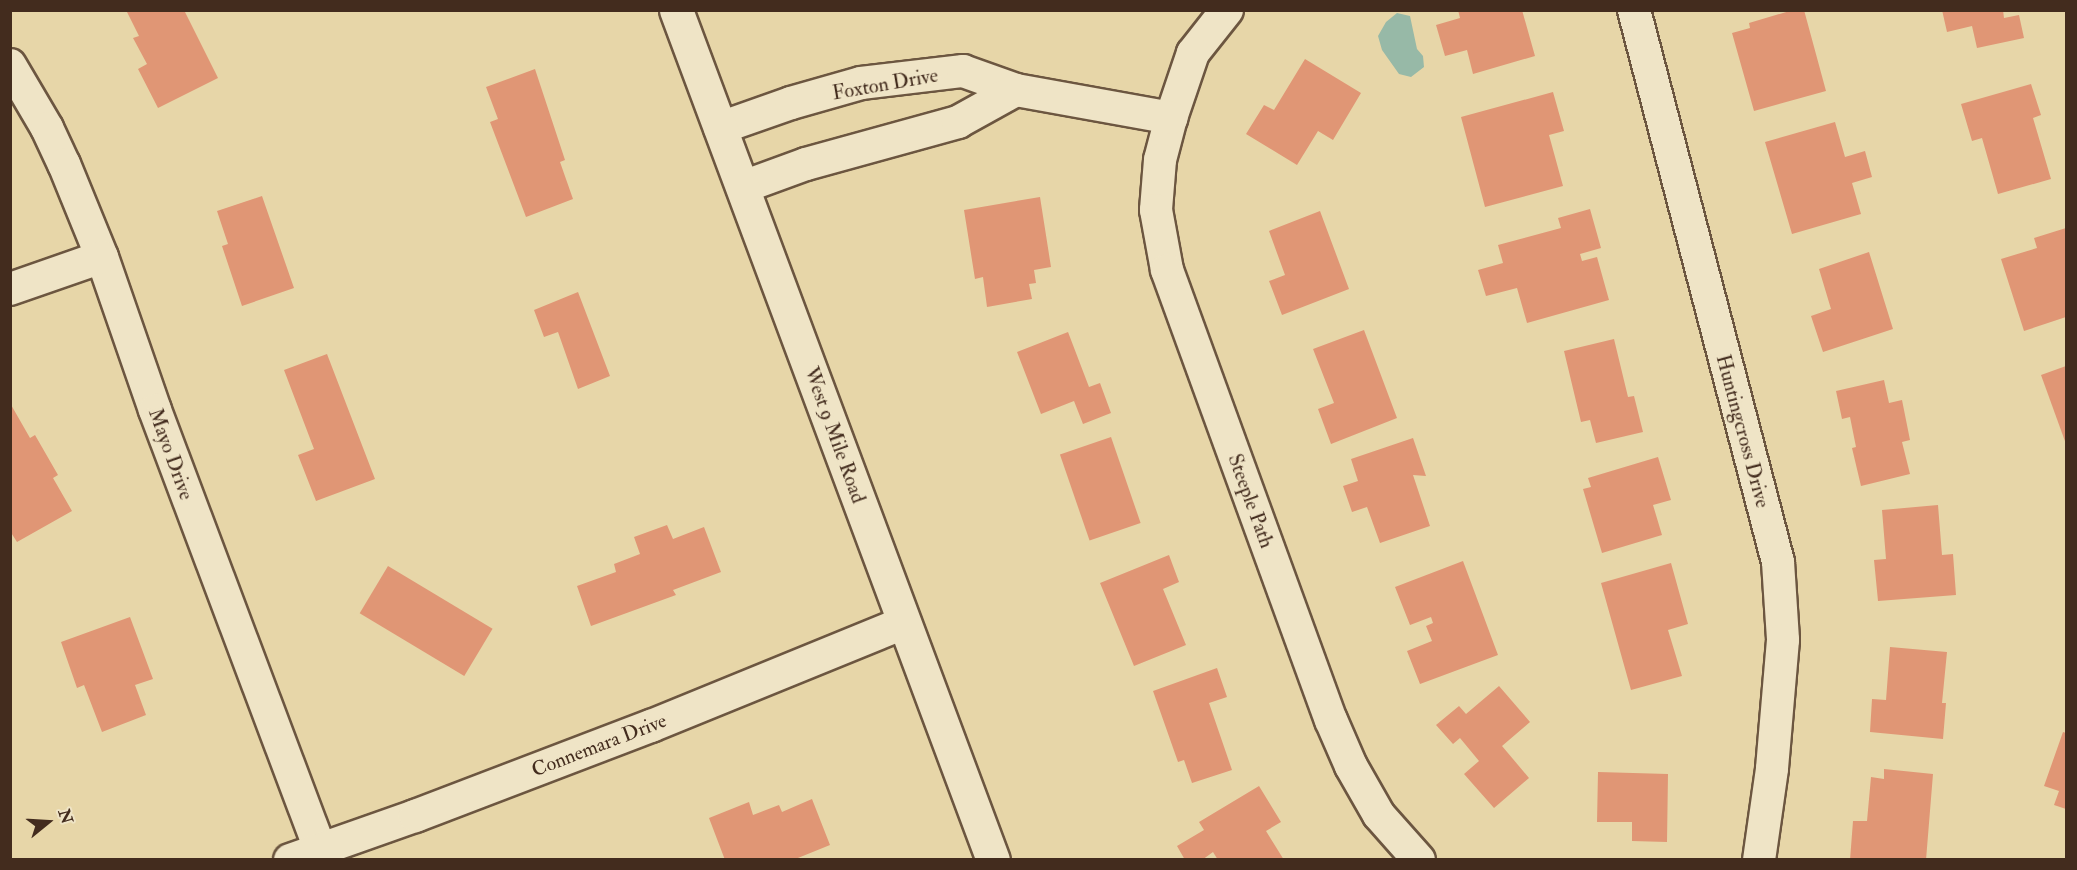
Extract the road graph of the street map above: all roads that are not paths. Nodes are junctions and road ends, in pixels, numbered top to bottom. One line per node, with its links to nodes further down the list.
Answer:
1 (676, 10): 7 (street, West 9 Mile Road)
2 (1227, 10): 6 (street)
3 (1634, 10): 16 (street, Huntingcross Drive)
4 (10, 65): 9 (street, Mayo Drive)
5 (1016, 90): 6 (street, Foxton Drive); 7 (street, Foxton Drive); 8 (street)
6 (1170, 118): 15 (street, Steeple Path)
7 (720, 128): 8 (street, West 9 Mile Road)
8 (743, 188): 11 (street, West 9 Mile Road)
9 (102, 257): 10 (street); 12 (street, Mayo Drive)
10 (10, 289)
11 (904, 623): 12 (street, Connemara Drive); 14 (street, West 9 Mile Road)
12 (320, 849): 13 (street, Connemara Drive)
13 (290, 860)
14 (993, 860)
15 (1419, 860)
16 (1758, 860)

